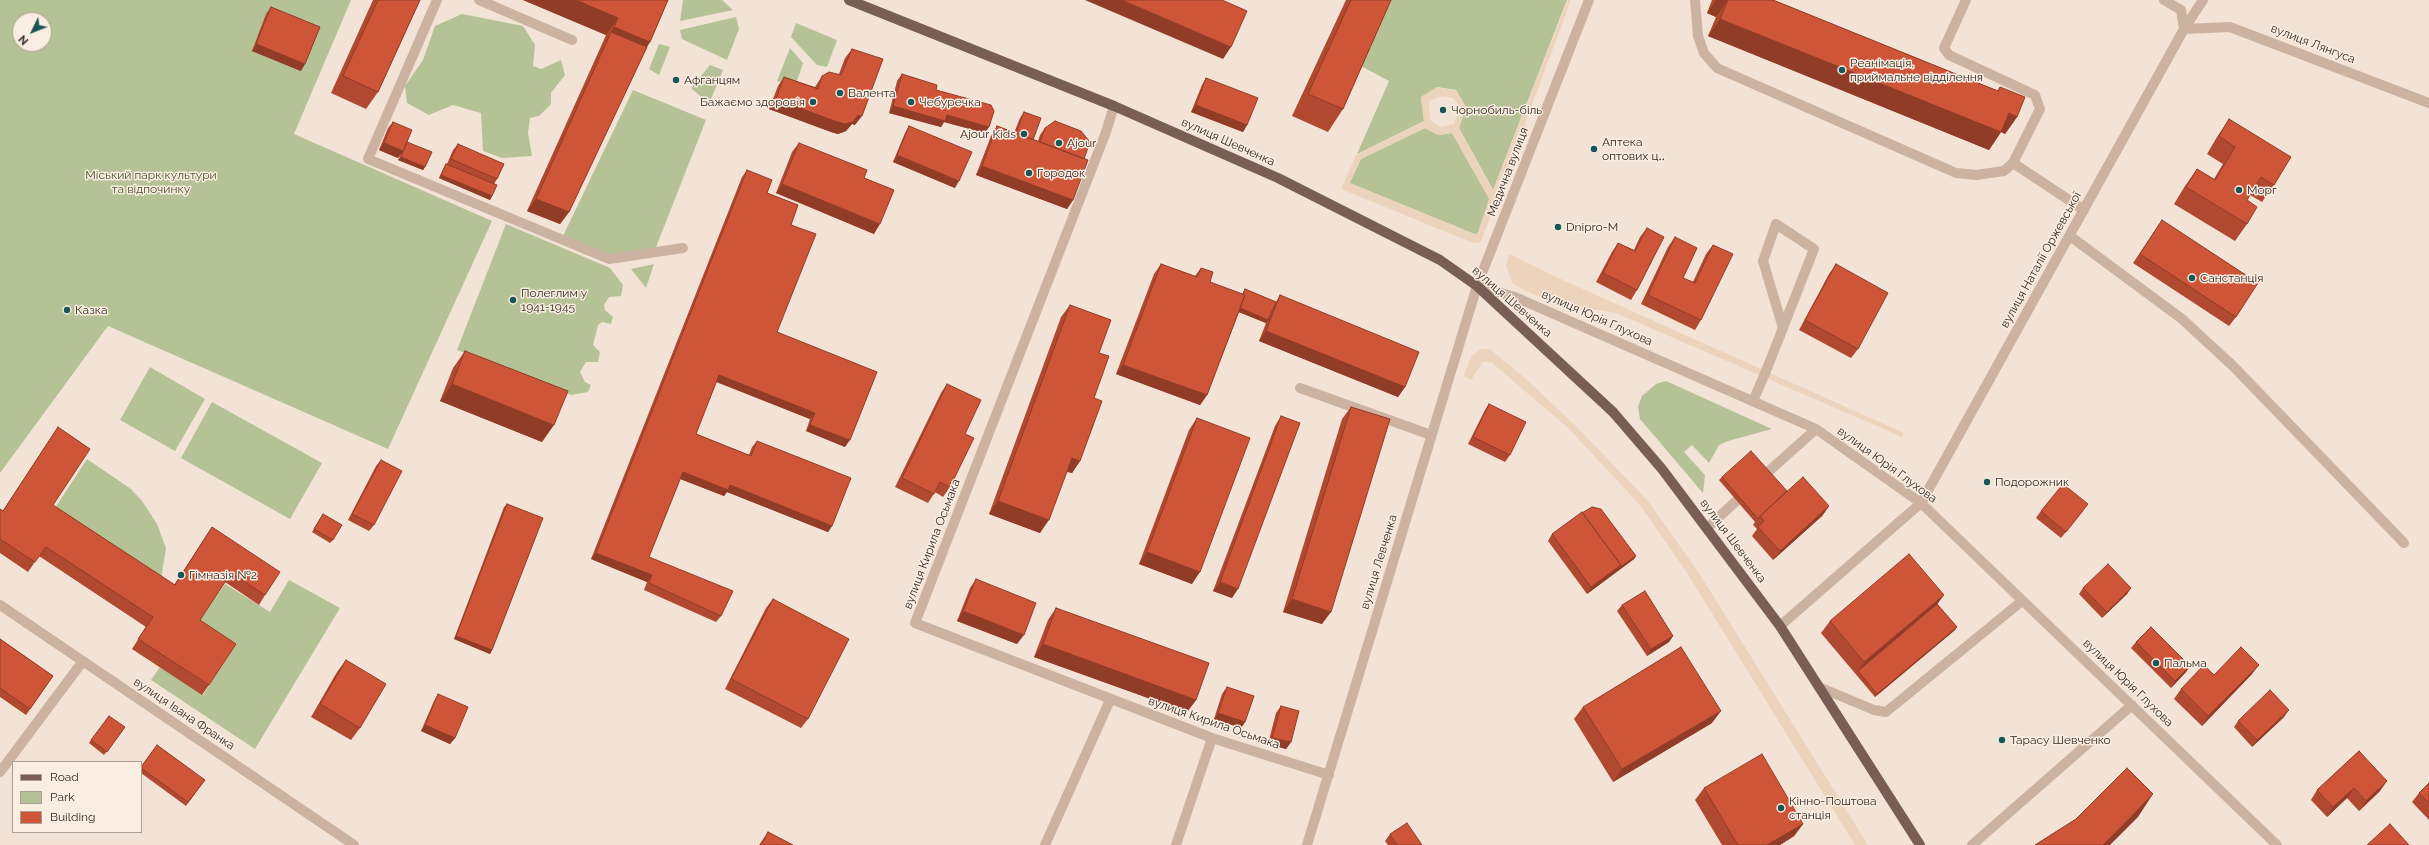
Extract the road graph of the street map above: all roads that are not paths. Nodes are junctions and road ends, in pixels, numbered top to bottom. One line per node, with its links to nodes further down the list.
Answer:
1 (437, 0): 16 (street)
2 (479, 0): 10 (street)
3 (849, 0): 12 (main road, вулиця Шевченка)
4 (1589, 0): 17 (street, Медична вулиця)
5 (1695, 0): 13 (street)
6 (1966, 0): 13 (street)
7 (2164, 0): 9 (street)
8 (2203, 0): 9 (street, вулиця Наталії Оржевської)
9 (2184, 29): 11 (street, вулиця Лянгуса); 14 (street, вулиця Наталії Оржевської)
10 (572, 40)
11 (2429, 103)
12 (1114, 106): 17 (main road, вулиця Шевченка); 31 (street, вулиця Кирила Осьмака)
13 (2013, 163): 14 (street)
14 (2084, 210): 15 (street, вулиця Наталії Оржевської)
15 (2070, 236): 23 (street, вулиця Наталії Оржевської); 25 (street)
16 (683, 248)
17 (1477, 286): 20 (street, вулиця Юрія Глухова); 22 (street, вулиця Левченка); 24 (main road, вулиця Шевченка)
18 (1783, 328): 18 (street); 20 (street)
19 (1300, 388): 22 (street)
20 (1753, 401): 21 (street, вулиця Юрія Глухова)
21 (1816, 429): 23 (street, вулиця Юрія Глухова); 24 (street)
22 (1431, 435): 35 (street, вулиця Левченка)
23 (1921, 503): 26 (street, вулиця Юрія Глухова); 28 (street, вулиця Наталії Оржевської)
24 (1707, 528): 28 (main road, вулиця Шевченка)
25 (2404, 543)
26 (2022, 601): 30 (street); 32 (street, вулиця Юрія Глухова)
27 (0, 605): 29 (street, вулиця Івана Франка)
28 (1780, 626): 30 (main road, вулиця Шевченка)
29 (83, 661): 34 (street); 36 (street, вулиця Івана Франка)
30 (1819, 687): 40 (main road, вулиця Шевченка)
31 (1110, 700): 33 (street, вулиця Кирила Осьмака); 37 (street)
32 (2132, 705): 41 (street); 42 (street, вулиця Юрія Глухова)
33 (1212, 738): 35 (street, вулиця Кирила Осьмака); 38 (street)
34 (0, 772)
35 (1329, 775): 39 (street, вулиця Левченка)
36 (354, 845)
37 (1044, 845)
38 (1176, 845)
39 (1307, 845)
40 (1920, 845)
41 (1972, 845)
42 (2277, 845)

